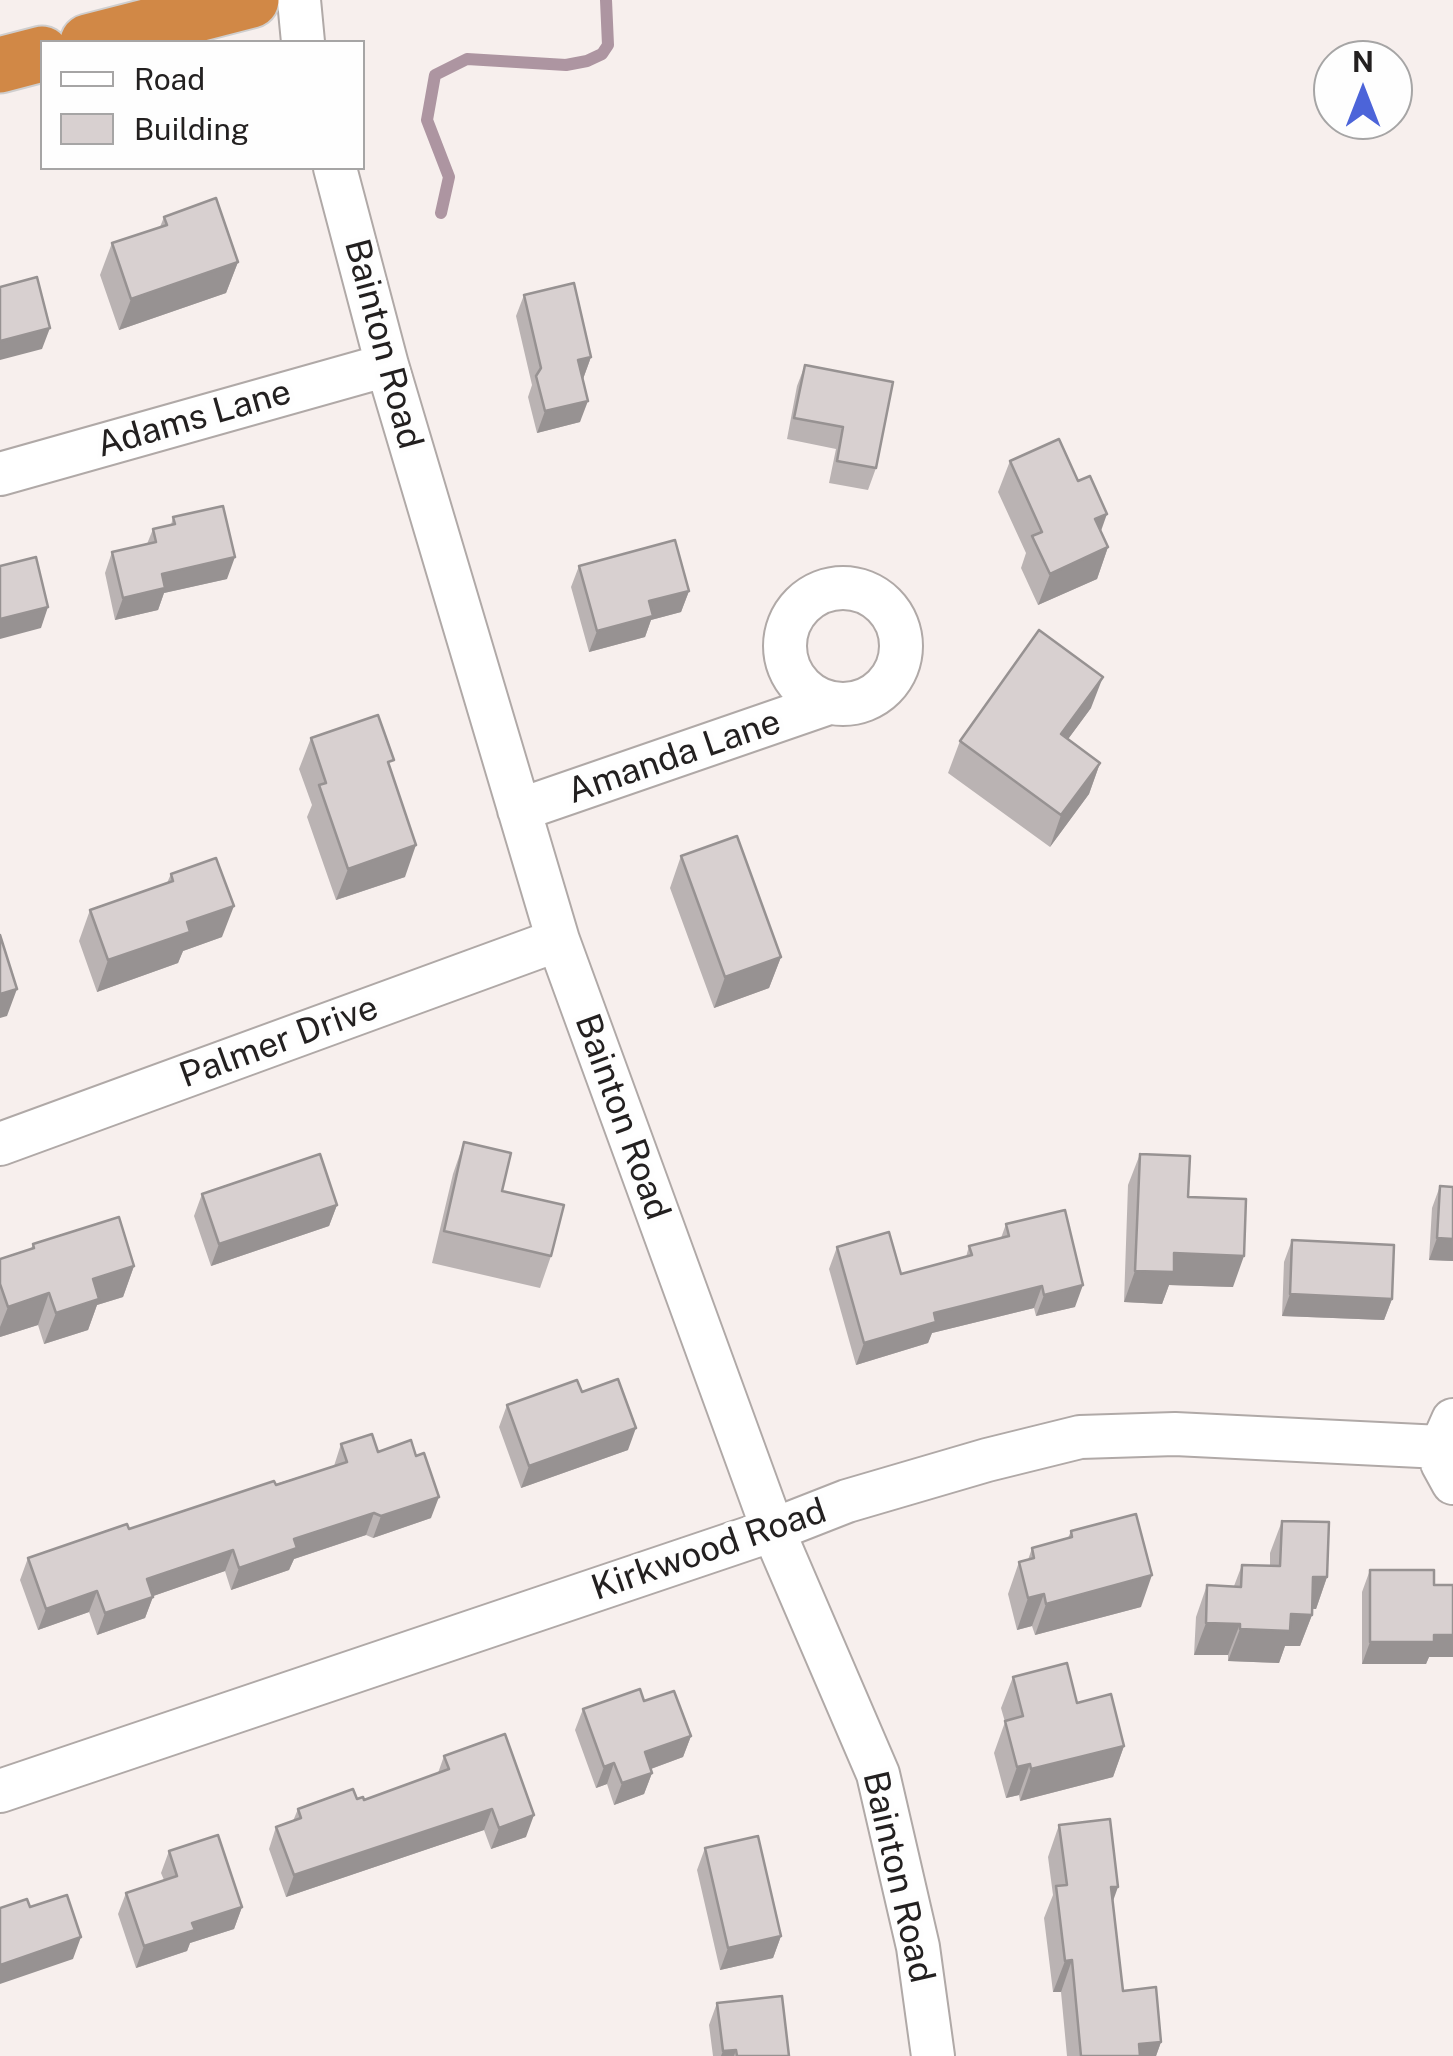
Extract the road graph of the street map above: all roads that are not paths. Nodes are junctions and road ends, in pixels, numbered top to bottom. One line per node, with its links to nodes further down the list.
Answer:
1 (251, 0): 3 (highway)
2 (299, 0): 4 (street)
3 (96, 40)
4 (303, 40)
5 (40, 55): 6 (highway)
6 (0, 66)
7 (336, 170): 8 (street, Bainton Road)
8 (387, 365): 9 (street, Adams Lane); 11 (street, Bainton Road)
9 (0, 474)
10 (829, 703): 11 (street, Amanda Lane)
11 (519, 810): 12 (street, Bainton Road)
12 (558, 940): 13 (street, Palmer Drive); 15 (street, Bainton Road)
13 (0, 1144)
14 (1449, 1450): 15 (street, Kirkwood Road)
15 (773, 1530): 16 (street, Kirkwood Road); 17 (street, Bainton Road)
16 (0, 1791)
17 (933, 2056)

